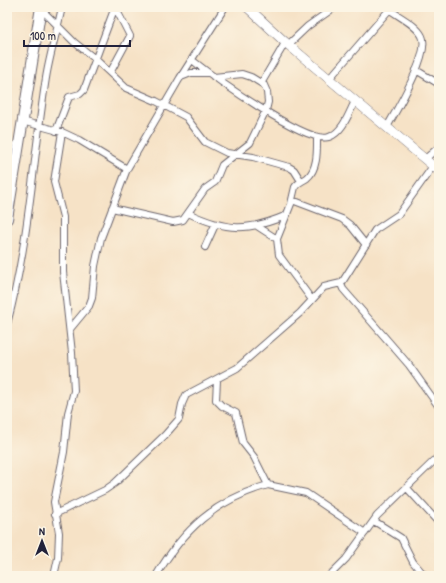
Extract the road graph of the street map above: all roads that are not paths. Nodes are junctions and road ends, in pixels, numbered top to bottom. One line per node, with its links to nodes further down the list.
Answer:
1 (62, 7): 8 (street)
2 (115, 7): 10 (street); 13 (street)
3 (224, 7): 11 (street)
4 (247, 7): 9 (street)
5 (335, 7): 9 (street)
6 (41, 8): 8 (street); 23 (main road)
7 (388, 8): 12 (street); 17 (street)
8 (58, 26): 10 (street); 24 (street)
9 (286, 44): 17 (street); 18 (street)
10 (94, 58): 13 (street); 26 (street)
11 (192, 60): 14 (street); 16 (street)
12 (416, 70): 19 (street); 25 (street)
13 (110, 73): 21 (street)
14 (208, 73): 15 (street); 16 (street)
15 (214, 77): 18 (street); 22 (street)
16 (180, 78): 21 (street)
17 (329, 80): 20 (street)
18 (262, 82): 22 (street)
19 (439, 84)
20 (355, 101): 25 (street); 27 (street)
21 (165, 106): 29 (street); 31 (street)
22 (266, 110): 27 (street); 29 (street)
23 (22, 121): 24 (street); 38 (main road)
24 (40, 127): 26 (street); 46 (street)
25 (387, 127): 30 (street)
26 (59, 132): 31 (street); 47 (street)
27 (317, 138): 33 (street)
28 (439, 146): 30 (street)
29 (235, 155): 33 (street); 36 (street)
30 (425, 159): 32 (street)
31 (127, 168): 35 (street)
32 (437, 169): 42 (street)
33 (301, 181): 34 (street)
34 (292, 200): 37 (street); 42 (street)
35 (112, 208): 36 (street); 47 (street)
36 (188, 213): 39 (street)
37 (287, 215): 40 (street); 41 (street)
38 (7, 219)
39 (215, 225): 40 (street); 43 (street)
40 (257, 226): 41 (street)
41 (277, 238): 45 (street)
42 (366, 245): 44 (street)
43 (205, 247)
44 (341, 283): 45 (street); 49 (street)
45 (312, 300): 48 (street)
46 (7, 324)
47 (70, 328): 53 (street)
48 (217, 380): 51 (street); 53 (street)
49 (439, 407)
50 (439, 456): 52 (street)
51 (268, 485): 56 (street); 58 (street)
52 (407, 488): 54 (street); 55 (street)
53 (55, 514): 57 (street)
54 (374, 521): 56 (street); 60 (street)
55 (439, 523)
56 (365, 533): 59 (street)
57 (54, 576)
58 (156, 576)
59 (329, 576)
60 (425, 576)

